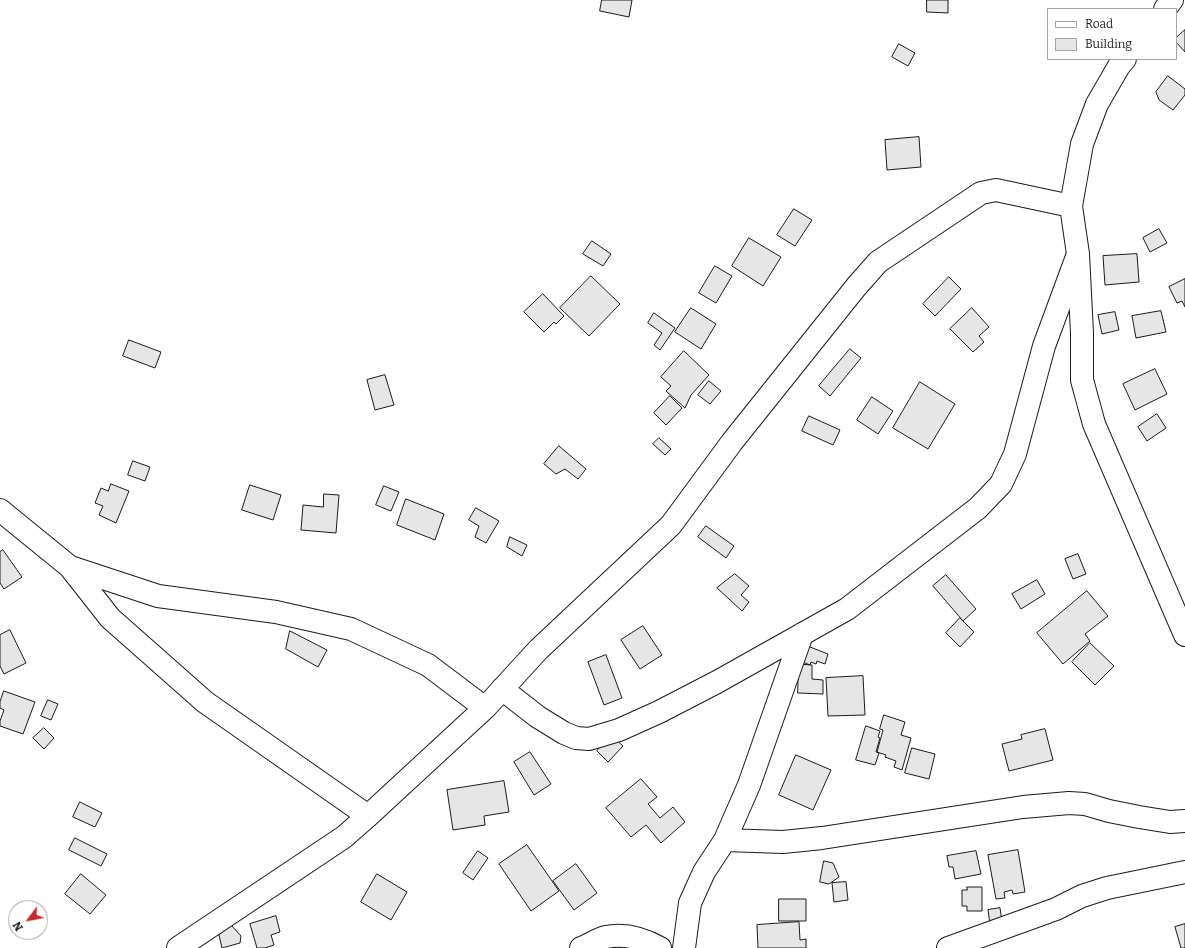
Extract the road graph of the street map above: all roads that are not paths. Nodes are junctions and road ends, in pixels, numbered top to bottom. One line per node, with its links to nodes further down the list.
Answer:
1 (1172, 0): 2 (street)
2 (1166, 8)
3 (1124, 60): 4 (street)
4 (1071, 206): 5 (street); 10 (street)
5 (1078, 254): 8 (street); 9 (street)
6 (2, 515): 7 (street)
7 (70, 567): 11 (street); 12 (street)
8 (802, 634): 10 (street); 14 (street)
9 (1185, 635)
10 (502, 689): 11 (street)
11 (485, 708): 12 (street)
12 (368, 816): 16 (street)
13 (1185, 821): 14 (street)
14 (725, 840): 19 (street)
15 (1185, 872): 20 (street)
16 (178, 948)
17 (581, 948): 18 (street)
18 (660, 948)
19 (684, 948)
20 (948, 948)

